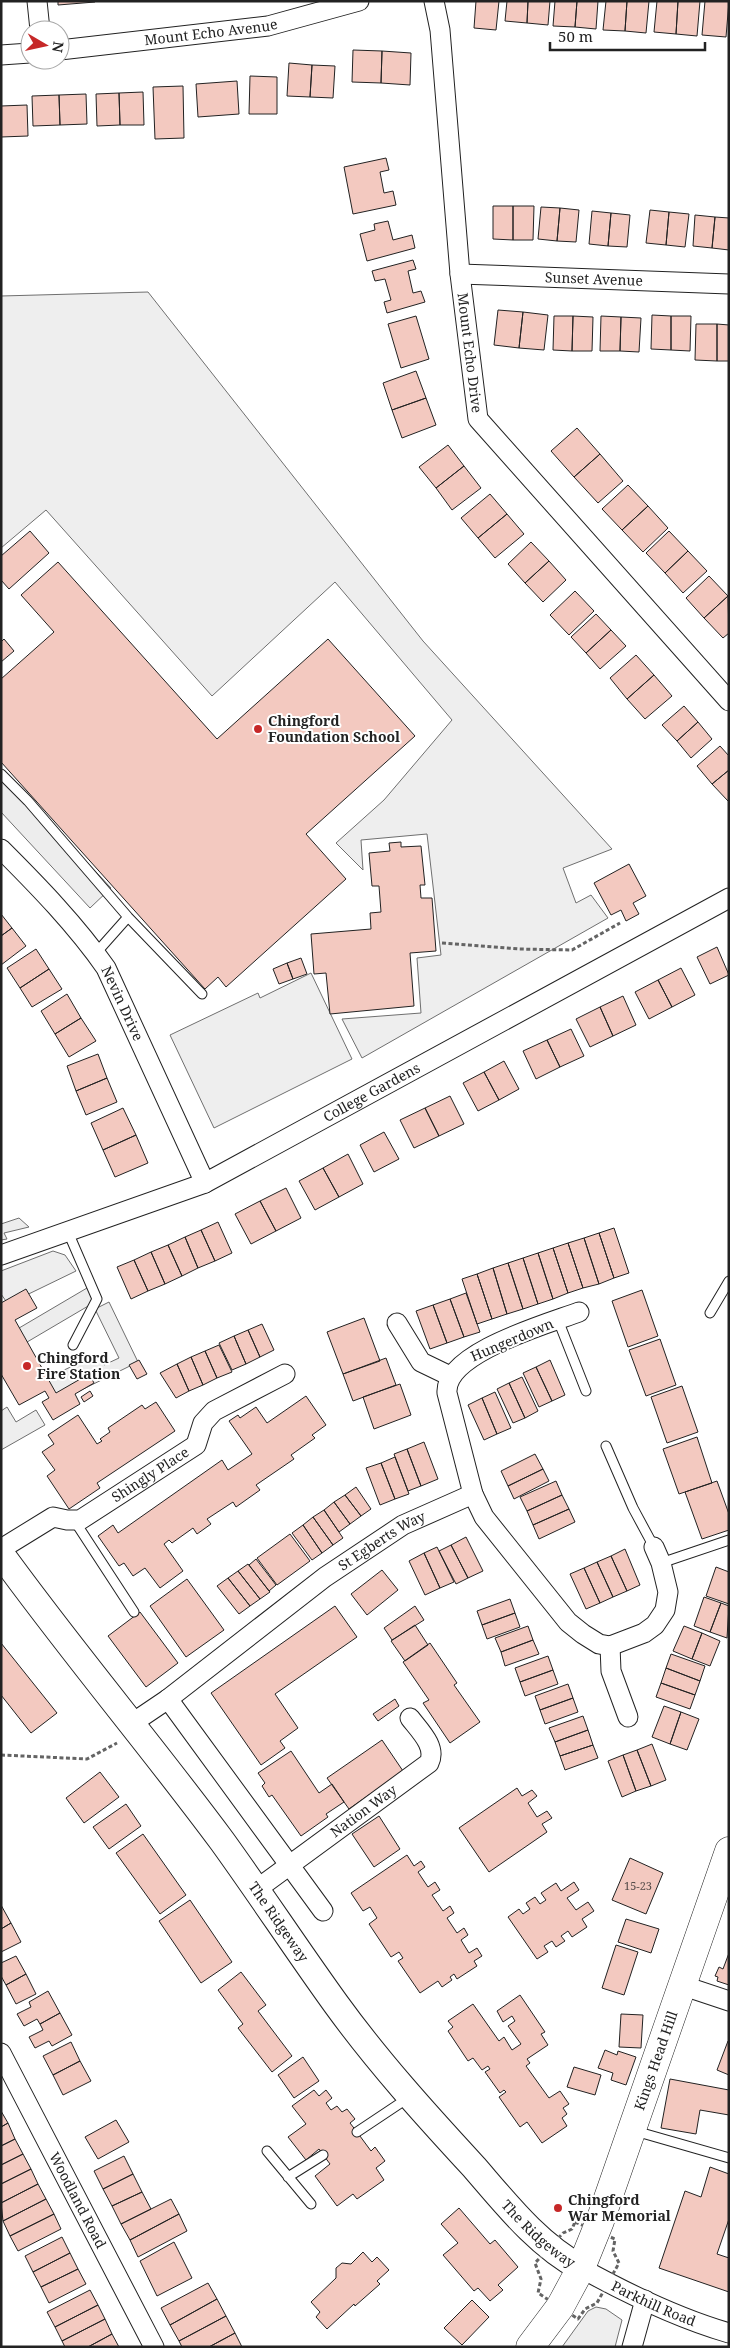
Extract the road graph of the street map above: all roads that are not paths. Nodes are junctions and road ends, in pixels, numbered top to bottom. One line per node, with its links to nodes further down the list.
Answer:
1 (37, 1): 4 (street)
2 (359, 1): 5 (street, Mount Echo Avenue)
3 (434, 1): 8 (street, Mount Echo Drive)
4 (39, 20)
5 (70, 49)
6 (20, 54): 7 (street)
7 (1, 56)
8 (460, 274): 9 (street, Sunset Avenue); 10 (street, Mount Echo Drive)
9 (729, 284)
10 (729, 701)
11 (1, 774): 14 (lane)
12 (1, 849): 15 (street, Nevin Drive)
13 (729, 898): 17 (street, College Gardens)
14 (128, 917): 15 (lane); 16 (lane)
15 (96, 953): 17 (street, Nevin Drive)
16 (202, 994)
17 (205, 1183): 18 (street, College Gardens)
18 (68, 1232): 19 (street, College Gardens); 25 (lane)
19 (1, 1255)
20 (729, 1281): 22 (lane)
21 (579, 1312): 23 (street, Hungerdown)
22 (710, 1313)
23 (558, 1320): 27 (street, Hungerdown); 28 (lane)
24 (397, 1323): 27 (street)
25 (73, 1345)
26 (285, 1374): 31 (street, Shingly Place)
27 (450, 1376): 30 (street)
28 (586, 1391)
29 (606, 1446): 35 (lane)
30 (473, 1494): 37 (street); 38 (street, St Egberts Way)
31 (74, 1520): 33 (street, Shingly Place); 36 (lane)
32 (729, 1540): 35 (lane)
33 (1, 1549)
34 (1, 1554): 41 (main road, The Ridgeway)
35 (658, 1555): 37 (street)
36 (134, 1612)
37 (610, 1646): 39 (street)
38 (168, 1699): 41 (street, St Egberts Way); 43 (street)
39 (628, 1717)
40 (410, 1718): 43 (street, Nation Way)
41 (127, 1732): 44 (main road, The Ridgeway)
42 (729, 1851): 46 (main road, Kings Head Hill)
43 (288, 1866): 44 (street, Nation Way); 45 (street)
44 (257, 1889): 49 (main road, The Ridgeway)
45 (323, 1911)
46 (681, 1985): 47 (street); 50 (main road, Kings Head Hill)
47 (729, 2002)
48 (1, 2053): 60 (street, Woodland Road)
49 (410, 2096): 51 (lane); 57 (main road, The Ridgeway)
50 (632, 2130): 54 (lane); 57 (main road, Kings Head Hill)
51 (357, 2132)
52 (267, 2151): 55 (lane)
53 (323, 2154): 55 (lane)
54 (729, 2158)
55 (288, 2177): 56 (lane)
56 (311, 2204)
57 (581, 2268): 58 (street, Parkhill Road); 61 (main road, Kings Head Hill)
58 (645, 2300): 59 (street, Parkhill Road); 62 (street)
59 (729, 2333)
60 (154, 2347)
61 (530, 2347)
62 (632, 2347)

